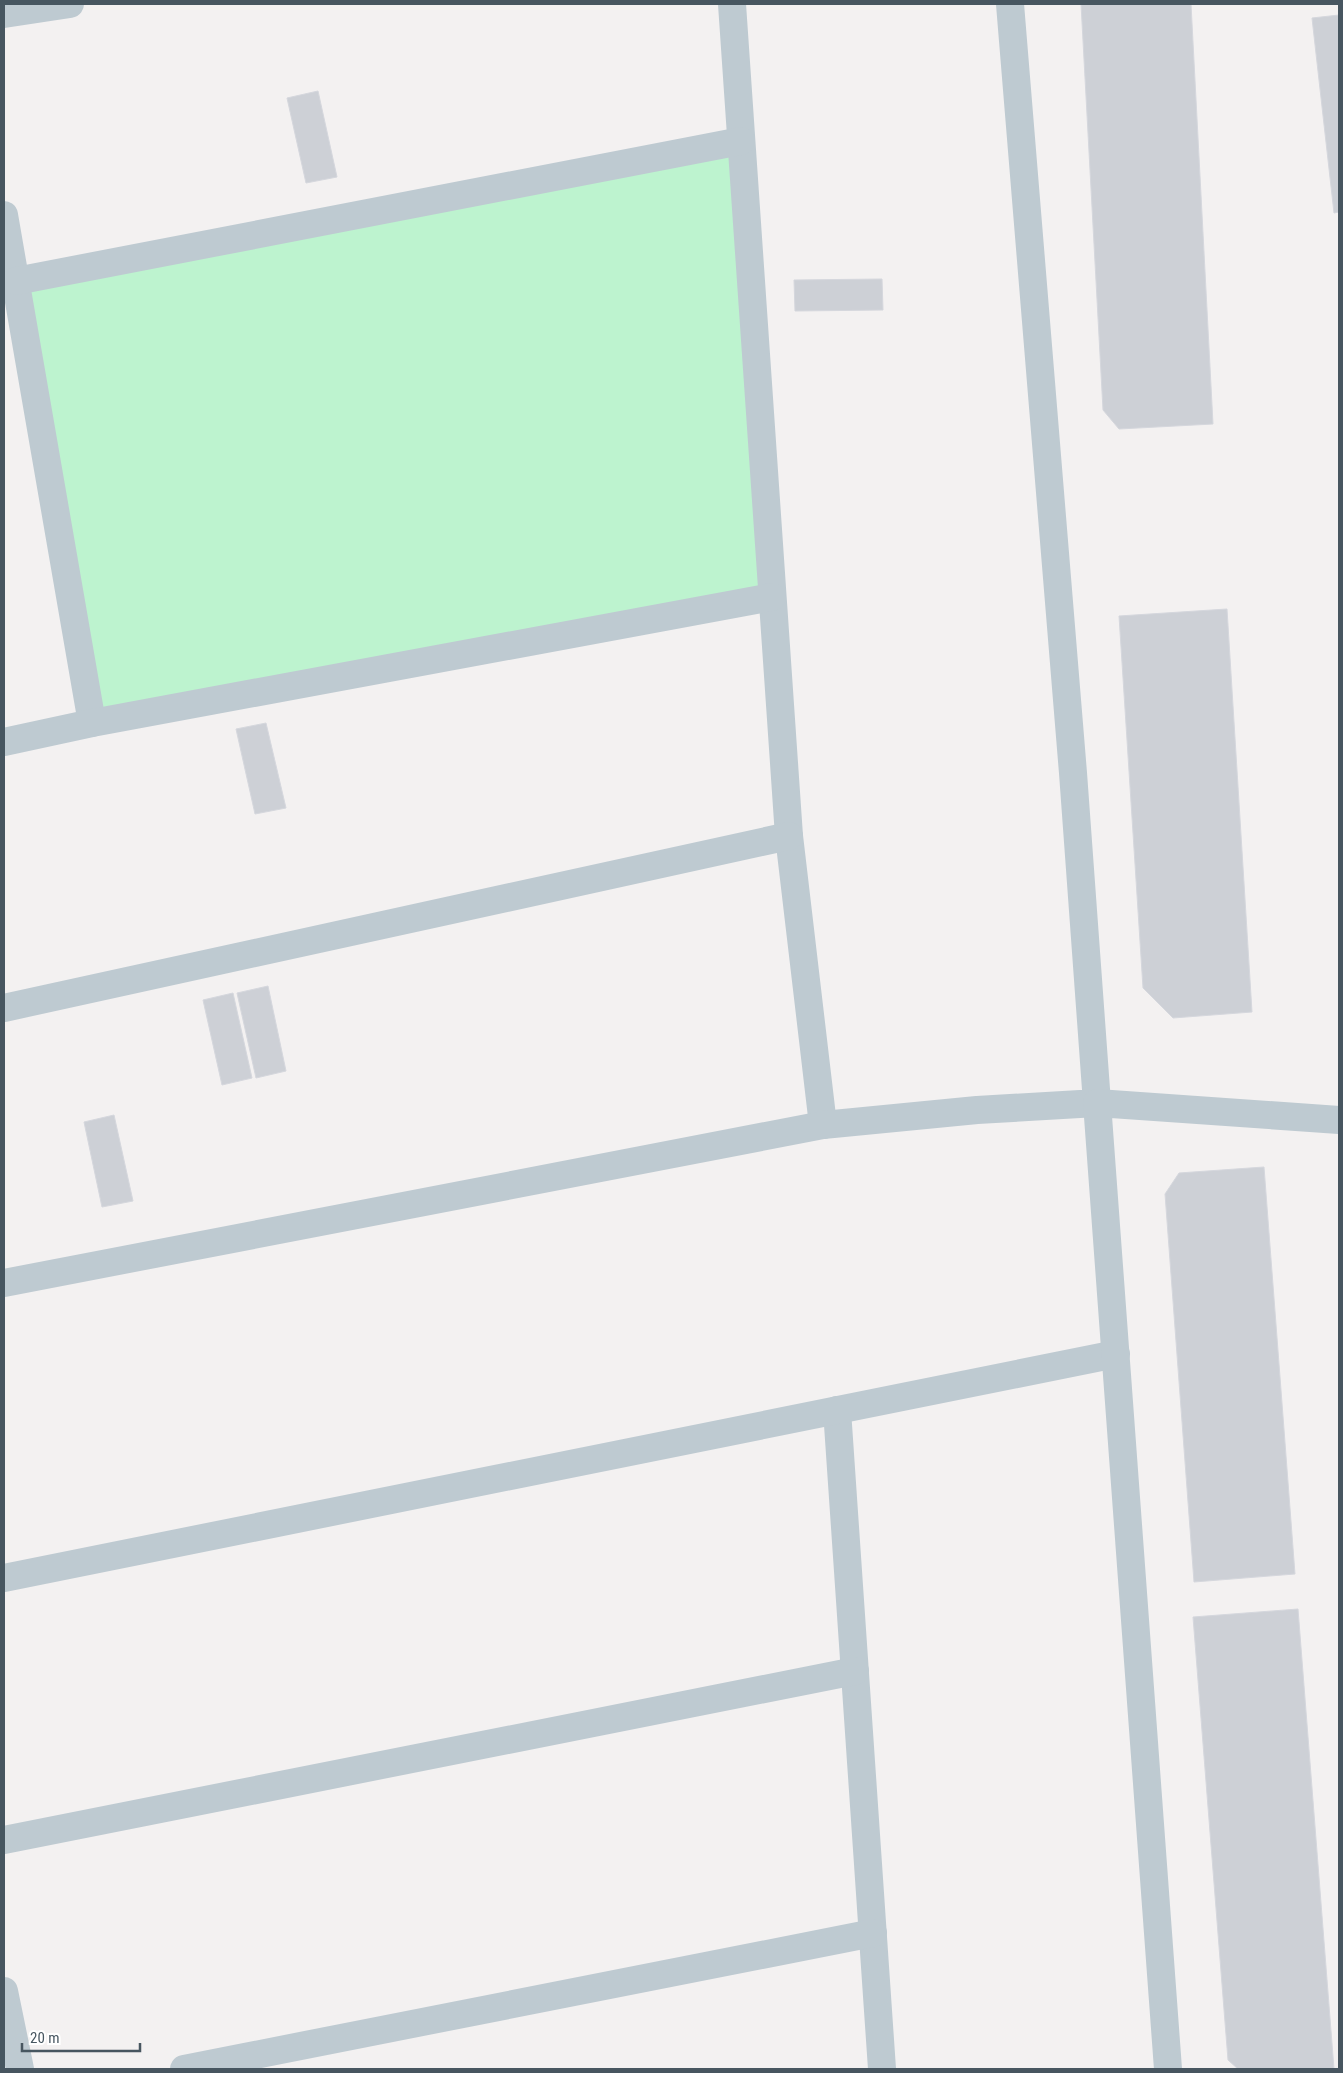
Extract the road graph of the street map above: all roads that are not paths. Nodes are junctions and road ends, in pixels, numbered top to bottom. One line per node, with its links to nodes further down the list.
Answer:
1 (70, 4): 4 (street)
2 (732, 4): 5 (street)
3 (1010, 4): 13 (street)
4 (4, 14)
5 (741, 141): 7 (street); 8 (street)
6 (4, 215): 7 (street)
7 (16, 281): 9 (street)
8 (772, 598): 9 (street); 11 (street)
9 (92, 723): 10 (street)
10 (4, 742)
11 (789, 836): 12 (street); 15 (street)
12 (4, 1008)
13 (1097, 1103): 14 (street); 15 (street); 17 (street)
14 (1339, 1120)
15 (823, 1125): 16 (street)
16 (4, 1283)
17 (1116, 1354): 18 (street); 27 (street)
18 (837, 1410): 19 (street); 20 (street)
19 (4, 1578)
20 (856, 1671): 21 (street); 22 (street)
21 (4, 1840)
22 (873, 1933): 25 (street); 26 (street)
23 (4, 1991): 24 (street)
24 (20, 2069)
25 (184, 2069)
26 (882, 2069)
27 (1168, 2069)

